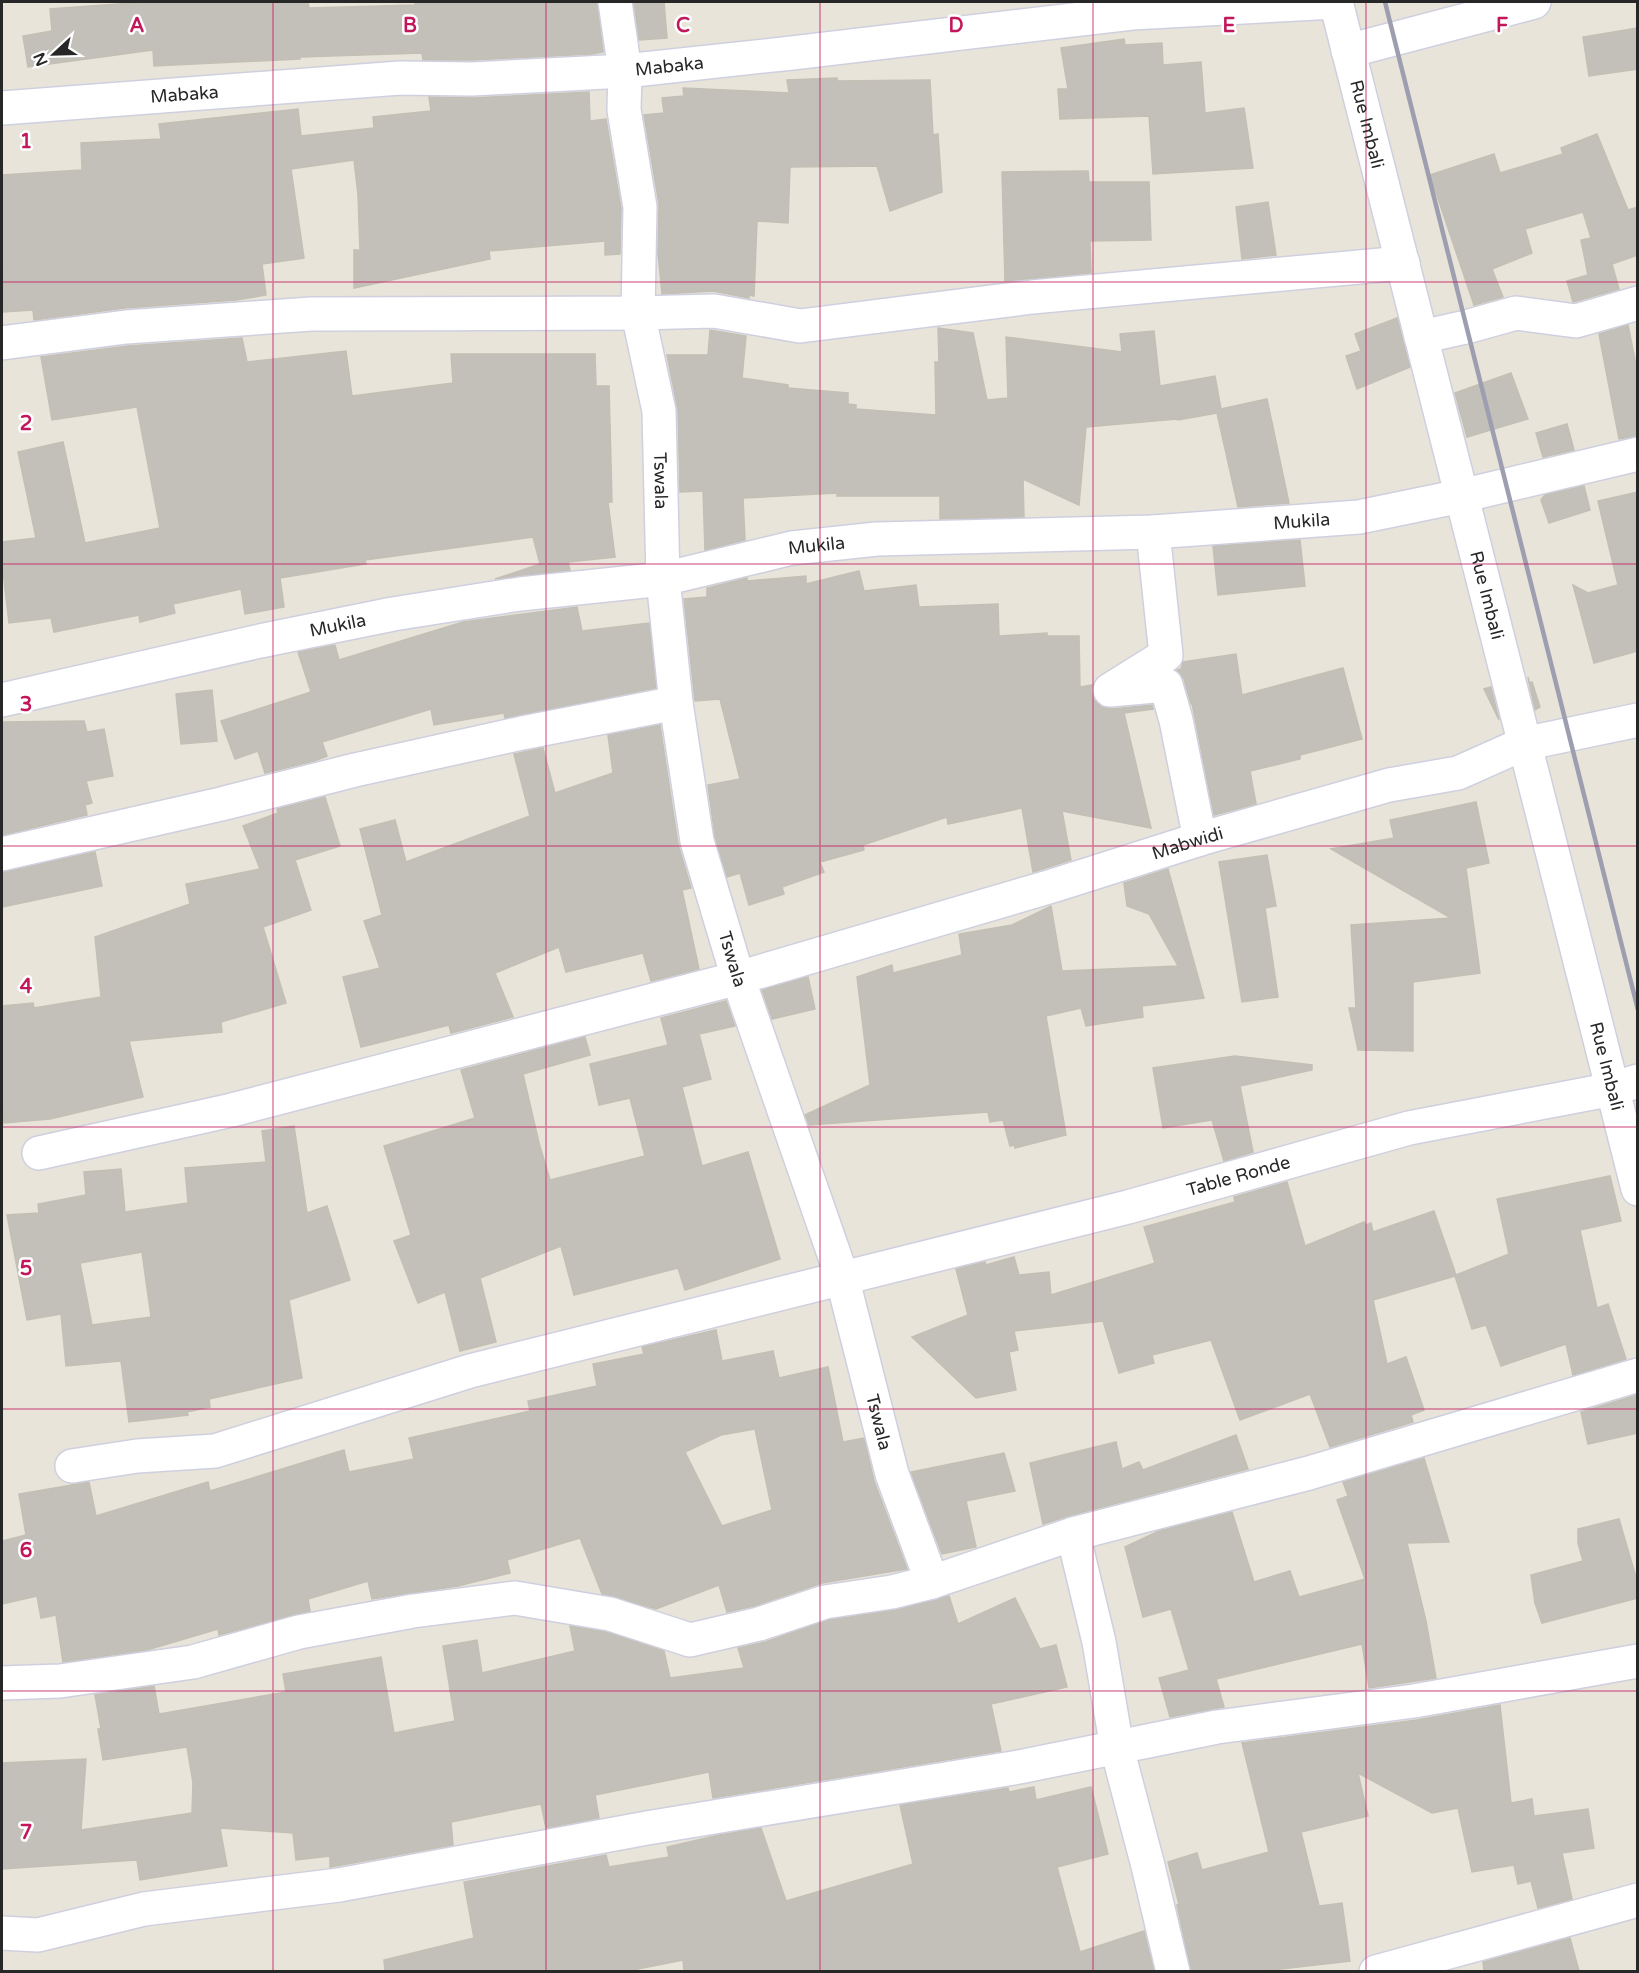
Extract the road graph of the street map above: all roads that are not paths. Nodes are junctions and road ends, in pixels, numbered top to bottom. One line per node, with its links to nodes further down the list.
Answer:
1 (615, 2): 5 (street)
2 (1335, 2): 4 (street, Rue Imbali); 5 (street, Mabaka)
3 (1534, 2): 4 (street)
4 (1348, 51): 7 (street, Rue Imbali)
5 (625, 71): 6 (street, Mabaka); 9 (street, Tswala)
6 (2, 108)
7 (1403, 263): 9 (street); 10 (street, Rue Imbali)
8 (1638, 303): 10 (street)
9 (638, 313): 11 (street); 15 (street, Tswala)
10 (1422, 337): 13 (street, Rue Imbali)
11 (2, 343)
12 (1638, 454): 13 (street, Mukila)
13 (1461, 496): 14 (street, Mukila); 19 (street, Rue Imbali)
14 (1153, 532): 15 (street, Mukila); 20 (street)
15 (663, 579): 16 (street, Mukila); 17 (street, Tswala)
16 (2, 700)
17 (676, 703): 21 (street); 22 (street, Tswala)
18 (1638, 720): 19 (street, Mabwidi)
19 (1523, 744): 20 (street, Mabwidi); 23 (street, Rue Imbali)
20 (1200, 839): 22 (street, Mabwidi)
21 (2, 854)
22 (738, 978): 24 (street, Mabwidi); 26 (street, Tswala)
23 (1625, 1085): 25 (street, Rue Imbali); 26 (street, Table Ronde)
24 (39, 1153)
25 (1638, 1189)
26 (842, 1277): 28 (street, Table Ronde); 30 (street, Tswala)
27 (1638, 1375): 29 (street)
28 (72, 1466)
29 (1073, 1534): 30 (street); 33 (street)
30 (932, 1582): 32 (street)
31 (1638, 1661): 33 (street)
32 (2, 1683)
33 (1117, 1748): 35 (street); 36 (street)
34 (1638, 1900): 37 (street)
35 (2, 1933)
36 (1173, 1971)
37 (1376, 1971)

